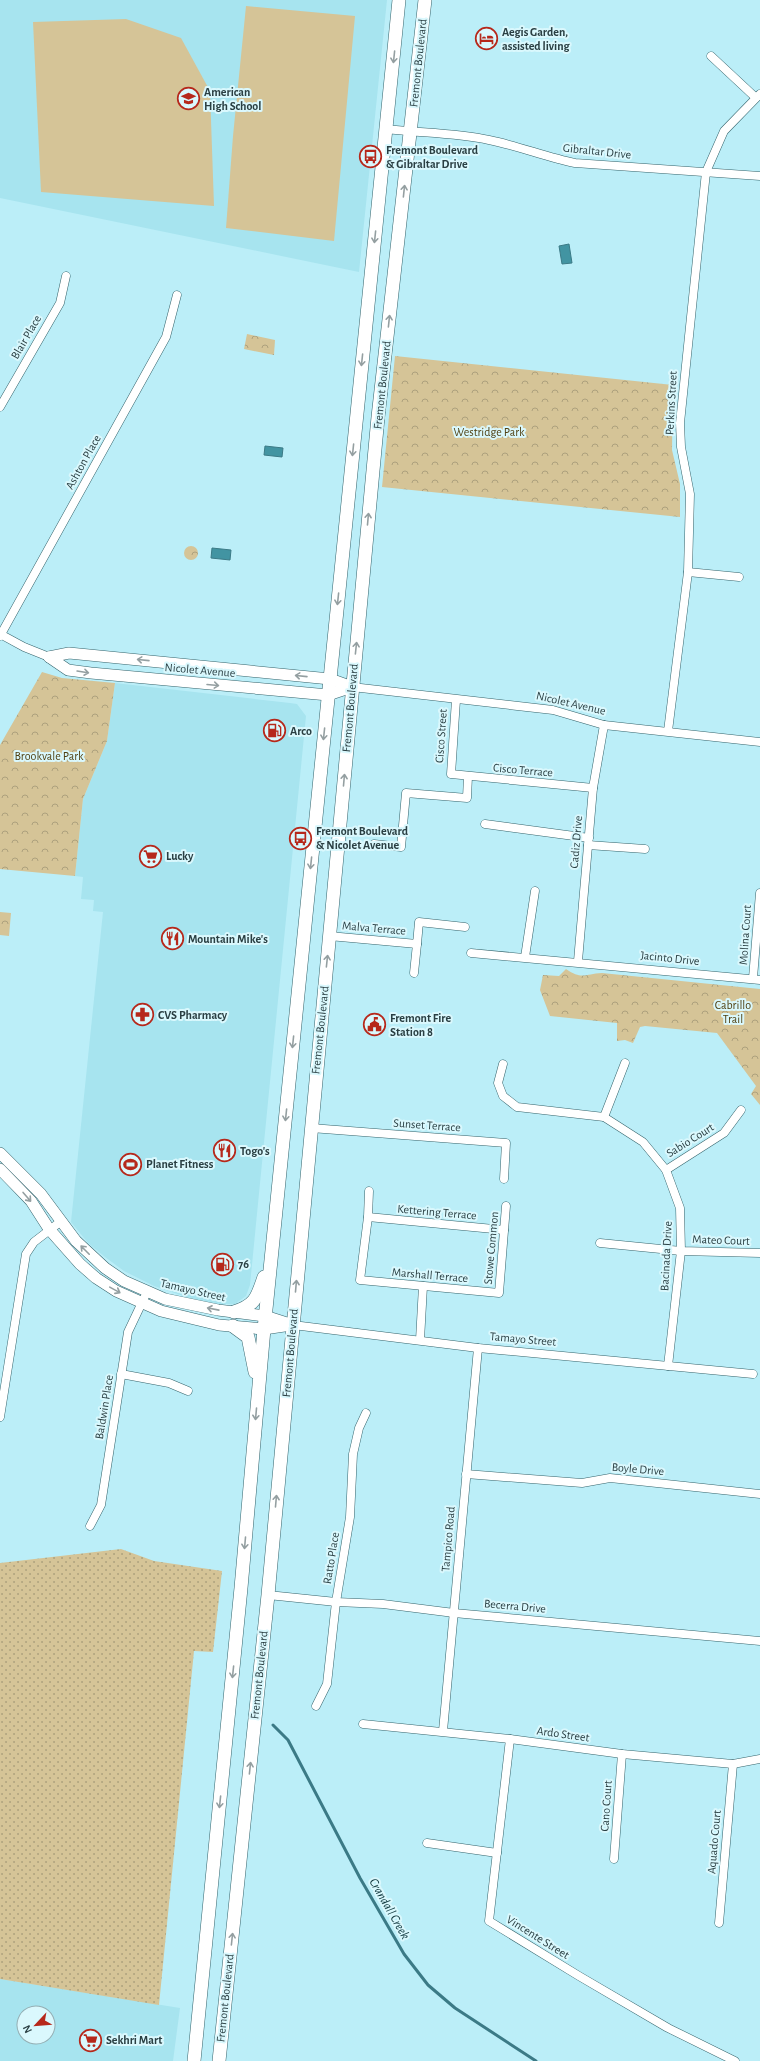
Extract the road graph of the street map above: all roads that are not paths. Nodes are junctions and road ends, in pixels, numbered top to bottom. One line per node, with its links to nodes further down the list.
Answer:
1 (399, 0): 5 (main road, Fremont Boulevard, one-way to 5)
2 (425, 0): 6 (main road, Fremont Boulevard)
3 (711, 56): 4 (street)
4 (757, 96): 7 (street, Perkins Street)
5 (386, 129): 6 (street, Gibraltar Drive); 16 (main road, Fremont Boulevard, one-way to 16)
6 (411, 132): 7 (street, Gibraltar Drive); 17 (main road, Fremont Boulevard, one-way to 6)
7 (706, 172): 8 (street, Gibraltar Drive); 12 (street, Perkins Street)
8 (760, 176)
9 (66, 276): 11 (street, Blair Place)
10 (178, 295): 14 (street, Ashton Place)
11 (0, 408)
12 (688, 572): 13 (street); 21 (street, Perkins Street)
13 (739, 577)
14 (0, 635): 15 (street, Nicolet Avenue)
15 (49, 657): 16 (street, Nicolet Avenue, one-way to 15); 18 (street, Nicolet Avenue, one-way to 18)
16 (330, 679): 17 (street, Nicolet Avenue); 18 (main road, Fremont Boulevard)
17 (352, 687): 18 (street, Nicolet Avenue); 19 (street, Nicolet Avenue); 33 (main road, Fremont Boulevard, one-way to 17)
18 (328, 695): 58 (main road, Fremont Boulevard, one-way to 58)
19 (456, 700): 20 (street, Nicolet Avenue); 23 (street, Cisco Street)
20 (604, 725): 21 (street, Nicolet Avenue); 25 (street, Cadiz Drive)
21 (668, 731): 22 (street, Nicolet Avenue)
22 (760, 742)
23 (451, 774): 24 (street, Cisco Terrace)
24 (468, 776): 25 (street, Cisco Terrace); 28 (street)
25 (594, 788): 27 (street, Cadiz Drive)
26 (485, 824): 27 (street)
27 (588, 841): 29 (street); 37 (street, Cadiz Drive)
28 (374, 844)
29 (645, 849)
30 (535, 891): 36 (street)
31 (760, 892): 39 (street, Molina Court)
32 (465, 927): 34 (street, Malva Terrace)
33 (329, 936): 34 (street, Malva Terrace); 44 (main road, Fremont Boulevard, one-way to 33)
34 (417, 944): 38 (street, Malva Terrace)
35 (471, 953): 36 (street, Jacinto Drive)
36 (526, 957): 37 (street, Jacinto Drive)
37 (578, 961): 39 (street, Jacinto Drive)
38 (414, 973)
39 (757, 979)
40 (625, 1063): 43 (street)
41 (503, 1064): 43 (street, Bacinada Drive)
42 (741, 1110): 47 (street, Sabio Court)
43 (604, 1117): 47 (street, Bacinada Drive)
44 (310, 1128): 48 (street, Sunset Terrace); 65 (main road, Fremont Boulevard, one-way to 44)
45 (0, 1153): 52 (street, Tamayo Street)
46 (0, 1169): 53 (street, Tamayo Street, one-way to 53)
47 (666, 1170): 56 (street, Bacinada Drive)
48 (504, 1179)
49 (369, 1191): 51 (street)
50 (506, 1206): 54 (street, Stowe Common)
51 (368, 1217): 54 (street, Kettering Terrace); 59 (street, Marshall Terrace)
52 (60, 1222): 53 (street); 60 (street, Tamayo Street, one-way to 52)
53 (50, 1229): 62 (street, Tamayo Street, one-way to 62); 76 (street)
54 (504, 1230): 61 (street, Stowe Common)
55 (600, 1243): 56 (street, Mateo Court)
56 (681, 1251): 57 (street, Mateo Court); 70 (street, Bacinada Drive)
57 (760, 1253)
58 (271, 1258): 63 (main road); 64 (main road, Fremont Boulevard)
59 (423, 1286): 61 (street, Marshall Terrace); 68 (street)
60 (147, 1292): 62 (street, Baldwin Place); 63 (street, Tamayo Street, one-way to 60)
61 (499, 1293)
62 (142, 1303): 66 (street, Tamayo Street); 71 (street, Baldwin Place)
63 (234, 1312): 64 (street, Tamayo Street)
64 (265, 1316): 65 (street, Tamayo Street); 67 (main road, Fremont Boulevard)
65 (292, 1325): 67 (street, Tamayo Street); 68 (street, Tamayo Street); 80 (main road, Fremont Boulevard, one-way to 65)
66 (233, 1326): 67 (street, Tamayo Street); 74 (main road)
67 (264, 1329): 74 (main road, Fremont Boulevard)
68 (420, 1340): 69 (street, Tamayo Street)
69 (478, 1348): 70 (street, Tamayo Street); 77 (street, Tampico Road)
70 (668, 1366): 72 (street, Tamayo Street)
71 (121, 1374): 73 (street); 79 (street, Baldwin Place)
72 (752, 1374)
73 (188, 1391)
74 (258, 1392): 95 (main road, Fremont Boulevard, one-way to 95)
75 (366, 1412): 81 (street, Ratto Place)
76 (0, 1417)
77 (466, 1474): 78 (street, Boyle Drive); 82 (street, Tampico Road)
78 (760, 1494)
79 (90, 1526)
80 (268, 1595): 81 (street, Becerra Drive); 96 (main road, Fremont Boulevard, one-way to 80)
81 (336, 1602): 82 (street, Becerra Drive); 84 (street, Ratto Place)
82 (454, 1613): 83 (street, Becerra Drive); 86 (street, Tampico Road)
83 (760, 1641)
84 (316, 1706)
85 (363, 1724): 86 (street, Ardo Street)
86 (442, 1731): 87 (street, Ardo Street)
87 (510, 1739): 88 (street, Ardo Street); 92 (street, Vincente Street)
88 (622, 1754): 90 (street, Ardo Street); 93 (street, Cano Court)
89 (760, 1759): 90 (street, Ardo Street)
90 (733, 1764): 94 (street, Aquado Court)
91 (427, 1843): 92 (street)
92 (496, 1853): 97 (street, Vincente Street)
93 (614, 1859)
94 (719, 1923)
95 (194, 2061)
96 (219, 2061)
97 (735, 2061)

